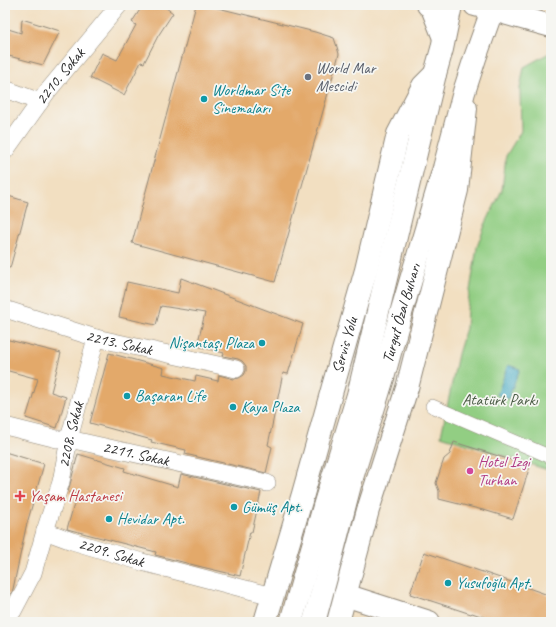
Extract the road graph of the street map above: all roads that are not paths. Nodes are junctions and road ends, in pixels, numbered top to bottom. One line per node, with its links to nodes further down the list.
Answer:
1 (119, 5): 10 (street, 2210. Sokak)
2 (428, 5): 6 (main road)
3 (451, 5): 6 (main road, Turgut Özal Bulvarı)
4 (487, 7): 5 (main road); 9 (main road, Turgut Özal Bulvarı)
5 (551, 26)
6 (444, 38): 7 (main road, Turgut Özal Bulvarı)
7 (435, 74): 21 (main road, Servis Yolu); 25 (main road, Turgut Özal Bulvarı)
8 (5, 89): 10 (street)
9 (464, 92): 22 (main road); 26 (main road, Turgut Özal Bulvarı)
10 (40, 102): 11 (street, 2210. Sokak)
11 (5, 151)
12 (5, 309): 13 (street, 2213. Sokak)
13 (96, 338): 14 (street, 2213. Sokak); 17 (street, 2208. Sokak)
14 (236, 369)
15 (432, 406): 18 (street)
16 (5, 426): 17 (street, 2211. Sokak)
17 (69, 439): 19 (street, 2211. Sokak); 20 (street, 2208. Sokak)
18 (551, 457)
19 (267, 483)
20 (45, 531): 21 (street, 2209. Sokak); 23 (street)
21 (272, 596): 24 (main road, Servis Yolu)
22 (345, 596): 27 (main road); 28 (main road)
23 (5, 616)
24 (264, 622)
25 (291, 622)
26 (314, 622)
27 (338, 622)
28 (429, 622)

